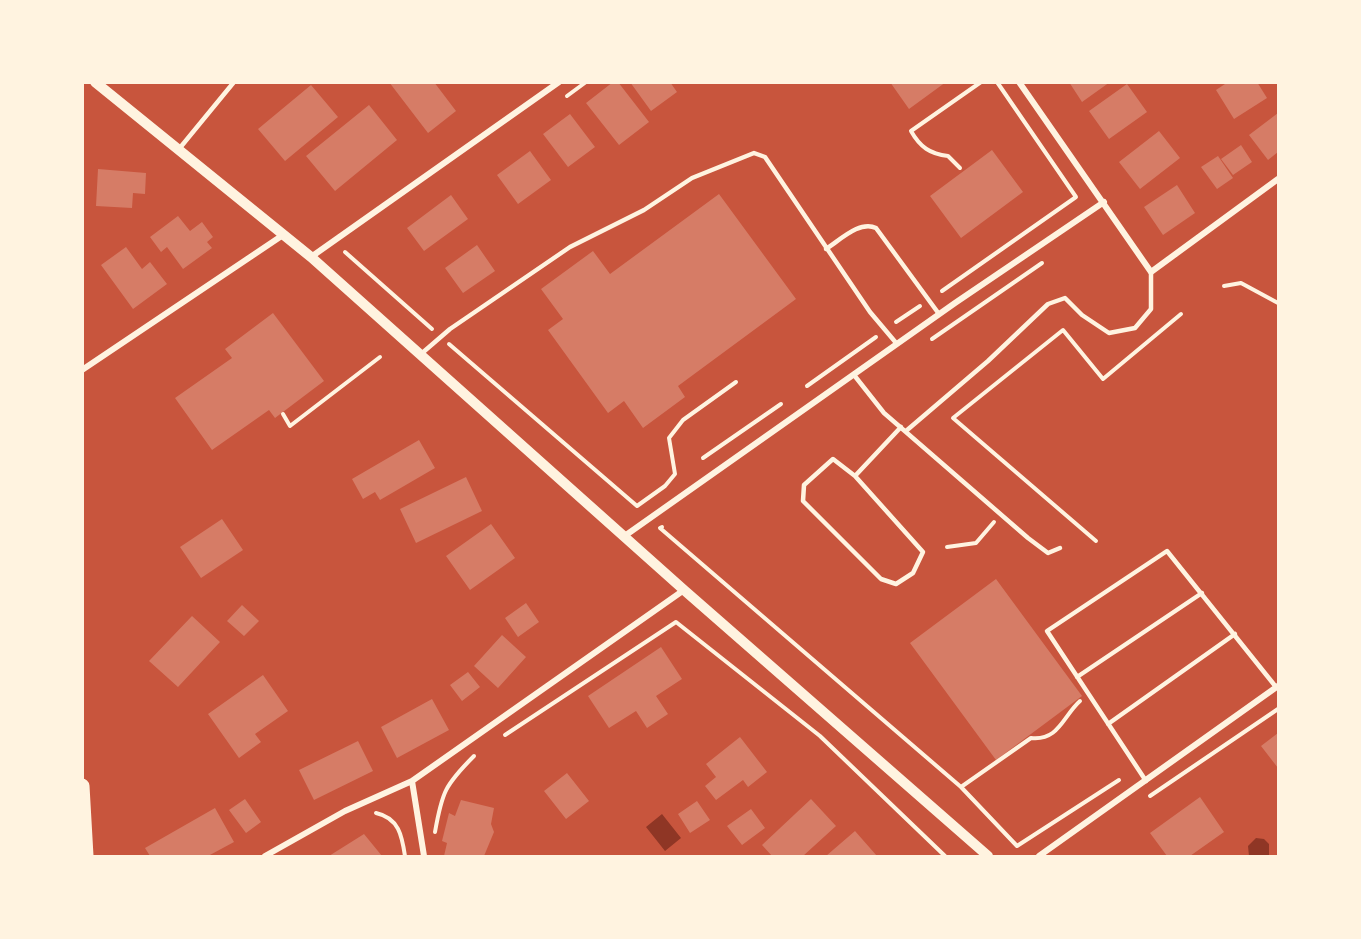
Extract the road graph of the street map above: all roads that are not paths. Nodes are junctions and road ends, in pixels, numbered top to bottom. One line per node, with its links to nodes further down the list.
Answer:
1 (95, 82): 5 (street)
2 (234, 82): 5 (lane)
3 (559, 82): 10 (street)
4 (1019, 82): 7 (street)
5 (178, 149): 8 (street)
6 (1278, 179): 11 (street)
7 (1104, 202): 11 (street); 12 (street)
8 (283, 235): 10 (street); 15 (street)
9 (826, 249): 12 (lane); 13 (lane); 14 (lane)
10 (311, 256): 14 (street)
11 (1151, 272): 17 (lane)
12 (939, 314): 13 (street)
13 (897, 344): 16 (street)
14 (422, 354): 19 (street)
15 (82, 370)
16 (854, 375): 17 (lane); 19 (street)
17 (903, 429): 18 (lane); 20 (lane)
18 (855, 476): 18 (lane)
19 (626, 536): 21 (street)
20 (1060, 548)
21 (684, 590): 27 (street); 33 (street)
22 (1202, 593): 23 (lane); 24 (lane); 24 (lane)
23 (1235, 634): 25 (lane); 26 (lane)
24 (1077, 677): 26 (lane)
25 (1277, 686): 28 (street)
26 (1108, 724): 28 (lane)
27 (412, 781): 31 (street); 32 (street)
28 (1146, 781): 34 (street)
29 (82, 786): 30 (main road)
30 (86, 854)
31 (265, 856)
32 (424, 856)
33 (988, 856)
34 (1039, 856)

